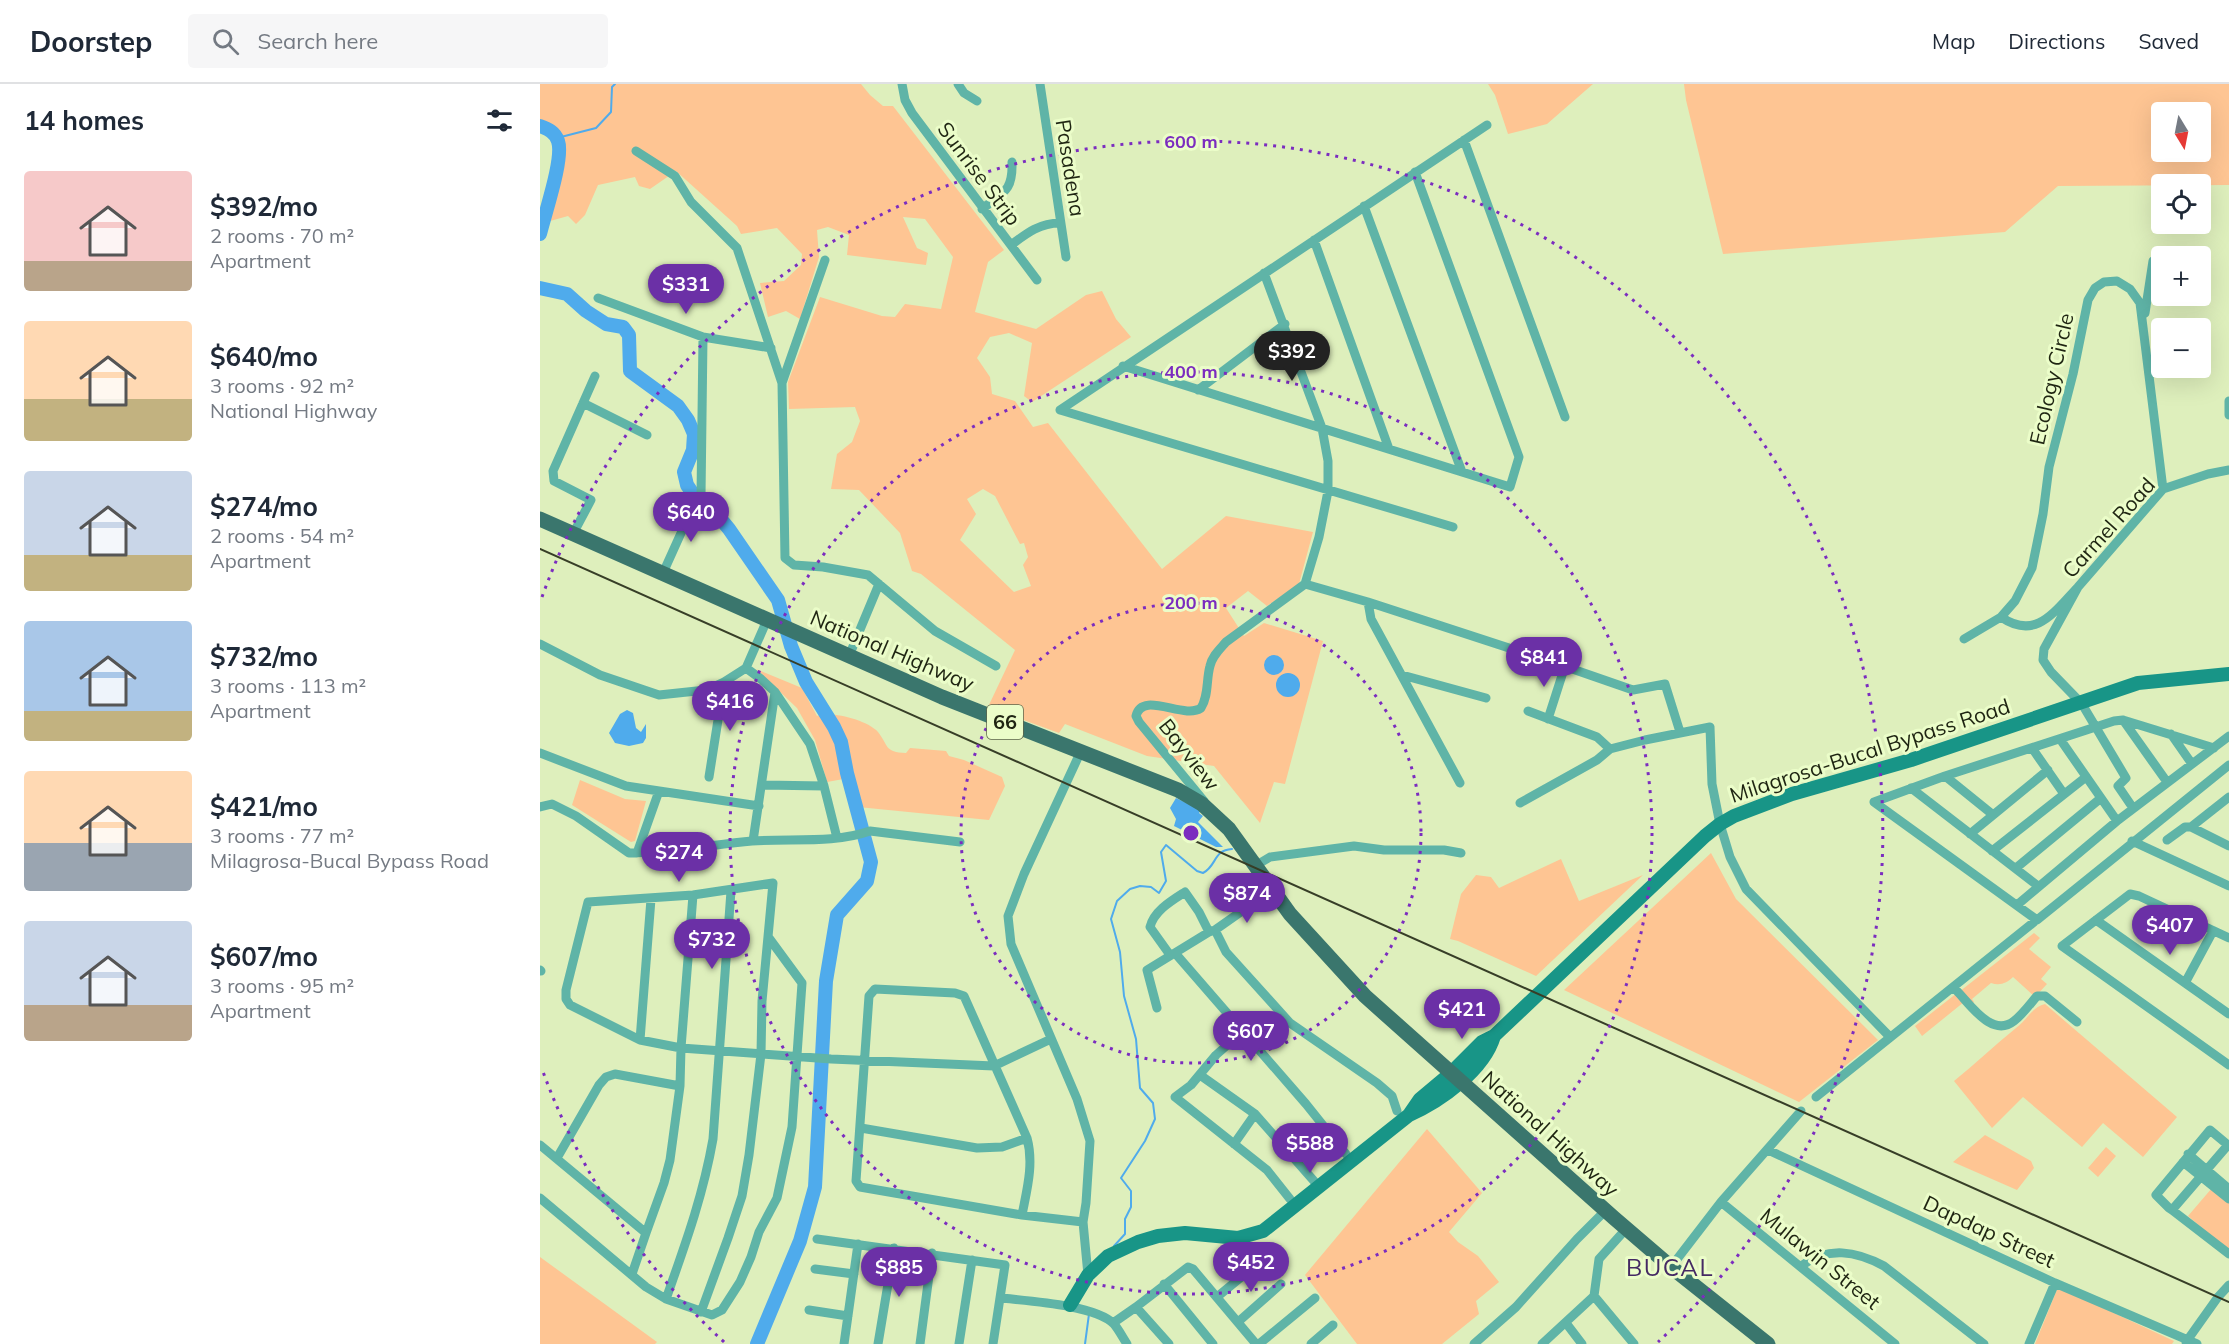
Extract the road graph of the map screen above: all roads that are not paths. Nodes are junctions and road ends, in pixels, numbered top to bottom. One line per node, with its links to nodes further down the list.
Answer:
1 (902, 84): 11 (street, Sunrise Strip)
2 (958, 84): 4 (street)
3 (1040, 84): 12 (street, Pasadena)
4 (977, 101)
5 (1487, 124): 6 (street)
6 (1464, 140): 9 (street); 32 (street)
7 (636, 151): 24 (street)
8 (1012, 162): 11 (street)
9 (1415, 172): 10 (street); 37 (street)
10 (1364, 206): 13 (street); 37 (street)
11 (982, 209): 14 (street, Sunrise Strip)
12 (1060, 223): 14 (street); 15 (street, Pasadena)
13 (1314, 240): 17 (street); 35 (street)
14 (1011, 245): 19 (street, Sunrise Strip)
15 (1066, 257)
16 (825, 260): 27 (street)
17 (1264, 273): 22 (street); 25 (street)
18 (2151, 273): 21 (street)
19 (1037, 280)
20 (598, 297): 23 (street)
21 (2143, 321): 38 (street, Ecology Circle); 48 (street, Ecology Circle)
22 (1285, 324): 28 (street); 33 (street)
23 (704, 337): 24 (street); 43 (street)
24 (771, 348): 27 (street)
25 (1123, 366): 28 (street); 39 (street)
26 (595, 376): 30 (street)
27 (782, 383): 44 (street)
28 (1198, 390): 33 (street)
29 (2229, 401): 31 (street)
30 (583, 403): 34 (street); 42 (street)
31 (2229, 415)
32 (1565, 417)
33 (1322, 428): 35 (street); 39 (street)
34 (647, 435)
35 (1389, 449): 37 (street)
36 (2229, 470): 38 (street, Carmel Road)
37 (1462, 472)
38 (2163, 489): 46 (street, Carmel Road)
39 (1328, 491): 41 (street); 45 (street)
40 (540, 519): 42 (main road, National Highway / 66)
41 (1453, 527)
42 (573, 534): 43 (main road, National Highway / 66)
43 (663, 573): 49 (main road, National Highway / 66)
44 (879, 584): 54 (street); 55 (street)
45 (1305, 584): 47 (street); 96 (street, Bayview)
46 (2078, 587): 48 (street); 63 (street, Carmel Road)
47 (1368, 602): 52 (street); 59 (street)
48 (2001, 617): 50 (street)
49 (773, 622): 54 (main road, National Highway / 66); 57 (street)
50 (1964, 639)
51 (540, 645): 60 (street)
52 (1509, 648)
53 (1532, 655): 56 (street)
54 (849, 656): 75 (main road, National Highway / 66)
55 (996, 666)
56 (1565, 666): 65 (street); 68 (street)
57 (746, 668): 60 (street); 61 (street)
58 (2229, 674): 63 (main road, Milagrosa-Bucal Bypass Road)
59 (1402, 675): 62 (street); 84 (street)
60 (724, 682): 81 (street)
61 (775, 692): 85 (street); 86 (street)
62 (1486, 698)
63 (2082, 704): 67 (street); 99 (main road, Milagrosa-Bucal Bypass Road)
64 (1528, 711): 65 (street)
65 (1548, 718): 74 (street)
66 (2123, 720): 67 (street); 69 (street); 83 (street)
67 (2094, 727): 71 (street); 95 (street)
68 (1680, 732): 74 (street); 99 (street)
69 (2171, 734): 73 (street); 77 (street)
70 (2229, 736): 73 (street)
71 (2060, 739): 72 (street); 82 (street)
72 (2032, 748): 79 (street); 80 (street)
73 (2214, 748): 77 (street)
74 (1610, 749): 92 (street)
75 (1080, 751): 96 (main road, National Highway / 66); 134 (street)
76 (540, 753): 88 (street)
77 (2192, 764): 83 (street)
78 (2229, 765): 105 (street)
79 (2048, 770): 89 (street); 97 (street)
80 (1945, 776): 87 (street); 97 (street)
81 (709, 777)
82 (2086, 777): 89 (street); 91 (street)
83 (2167, 782): 95 (street)
84 (1460, 783)
85 (763, 785): 86 (street); 93 (street)
86 (824, 786): 102 (street)
87 (1911, 789): 101 (street); 119 (street)
88 (659, 791): 93 (street); 109 (street)
89 (2064, 794): 108 (street)
90 (2229, 797): 100 (street)
91 (2102, 798): 98 (street); 112 (street)
92 (1520, 803)
93 (759, 806): 104 (street)
94 (540, 807): 109 (street)
95 (2133, 808): 98 (street)
96 (1209, 810): 111 (main road, National Highway / 66)
97 (1992, 814): 101 (street)
98 (2117, 821): 113 (street)
99 (1720, 824): 133 (street); 144 (main road, Milagrosa-Bucal Bypass Road)
100 (2191, 827): 103 (street); 107 (street)
101 (1970, 834): 108 (street)
102 (837, 838): 104 (street); 106 (street)
103 (2167, 840)
104 (753, 841): 109 (street)
105 (2132, 841): 114 (street); 119 (street)
106 (960, 842)
107 (2229, 846)
108 (1992, 851): 112 (street)
109 (637, 853)
110 (1461, 853): 111 (street)
111 (1255, 866): 115 (main road, National Highway / 66)
112 (2016, 868): 113 (street)
113 (2038, 886): 119 (street)
114 (2229, 886)
115 (1272, 890): 122 (street); 144 (main road, National Highway / 66)
116 (731, 891): 117 (street); 124 (street); 137 (street)
117 (693, 895): 118 (street); 136 (street)
118 (651, 899): 135 (street); 135 (street)
119 (2017, 905)
120 (2096, 920): 123 (street); 127 (street); 141 (street)
121 (2034, 922): 128 (street)
122 (1212, 931): 126 (street); 126 (street); 148 (street)
123 (2213, 931): 125 (street); 127 (street)
124 (769, 938): 138 (street); 139 (street)
125 (2229, 939)
126 (1173, 954): 129 (street); 132 (street)
127 (2186, 983): 130 (street)
128 (1954, 988): 131 (street); 133 (street)
129 (1157, 1008)
130 (2229, 1014)
131 (2077, 1022)
132 (1242, 1032): 143 (street); 155 (street)
133 (1890, 1037): 146 (street)
134 (1050, 1039): 142 (street); 168 (street)
135 (640, 1040): 136 (street)
136 (681, 1048): 137 (street); 145 (street)
137 (720, 1050): 138 (street); 192 (street)
138 (761, 1053): 139 (street); 196 (street)
139 (797, 1056): 140 (street); 196 (street)
140 (866, 1059): 142 (street); 142 (street); 150 (street)
141 (2229, 1065)
142 (994, 1066): 151 (street)
143 (1200, 1075): 149 (street); 152 (street)
144 (1456, 1078): 148 (main road, Milagrosa-Bucal Bypass Road); 166 (main road, National Highway / 66)
145 (680, 1086): 156 (street); 170 (street)
146 (1816, 1097)
147 (1801, 1111): 154 (street)
148 (1403, 1113): 183 (main road, Milagrosa-Bucal Bypass Road)
149 (1255, 1114): 152 (street); 159 (street)
150 (861, 1128): 151 (street); 167 (street)
151 (1027, 1138): 167 (street)
152 (1234, 1144): 162 (street)
153 (540, 1145): 156 (street)
154 (1768, 1150): 164 (street); 184 (street, Dapdap Street)
155 (1346, 1154)
156 (557, 1158): 170 (street)
157 (2186, 1158): 158 (street); 158 (street); 165 (street)
158 (2203, 1173): 160 (street); 163 (street); 165 (street)
159 (1314, 1180)
160 (2229, 1190)
161 (540, 1198): 182 (street)
162 (1290, 1199)
163 (2229, 1199)
164 (1721, 1202): 178 (street, Mulawin Street); 179 (street)
165 (2172, 1210): 175 (street)
166 (1605, 1211): 169 (main road, National Highway / 66); 213 (street)
167 (1022, 1215): 168 (street)
168 (1083, 1222): 183 (street)
169 (1626, 1229): 179 (main road, National Highway / 66); 188 (street)
170 (646, 1233): 182 (street)
171 (817, 1239): 172 (street)
172 (858, 1244): 173 (street); 181 (street)
173 (894, 1248): 174 (street); 204 (street)
174 (932, 1253): 176 (street); 205 (street)
175 (2229, 1254)
176 (972, 1260): 190 (street); 206 (street)
177 (1257, 1264): 189 (street)
178 (1801, 1266): 218 (street, Mulawin Street); 219 (street)
179 (1671, 1267): 217 (main road, National Highway / 66)
180 (815, 1269): 181 (street)
181 (854, 1274): 197 (street)
182 (632, 1275): 192 (street)
183 (1088, 1275): 193 (main road, Milagrosa-Bucal Bypass Road)
184 (2055, 1283): 202 (street, Dapdap Street); 220 (street)
185 (1164, 1284): 189 (street); 194 (street); 210 (street)
186 (1281, 1284): 198 (street)
187 (2229, 1285): 202 (street)
188 (1594, 1296): 200 (street); 216 (street)
189 (1217, 1297): 198 (street)
190 (1002, 1298): 193 (street); 207 (street)
191 (1315, 1298): 211 (street)
192 (666, 1299): 196 (street)
193 (1076, 1307): 199 (street)
194 (1136, 1307): 199 (street); 209 (street)
195 (809, 1310): 197 (street)
196 (701, 1311)
197 (848, 1316): 203 (street)
198 (1238, 1322): 211 (street)
199 (1113, 1323): 208 (street)
200 (1566, 1323): 214 (street); 215 (street)
201 (1333, 1325): 212 (street)
202 (2190, 1343)
203 (844, 1344)
204 (878, 1344)
205 (920, 1344)
206 (959, 1344)
207 (993, 1344)
208 (1127, 1344)
209 (1169, 1344)
210 (1213, 1344)
211 (1258, 1344)
212 (1311, 1344)
213 (1474, 1344)
214 (1542, 1344)
215 (1582, 1344)
216 (1634, 1344)
217 (1768, 1344)
218 (1895, 1344)
219 (1984, 1344)
220 (2029, 1344)

